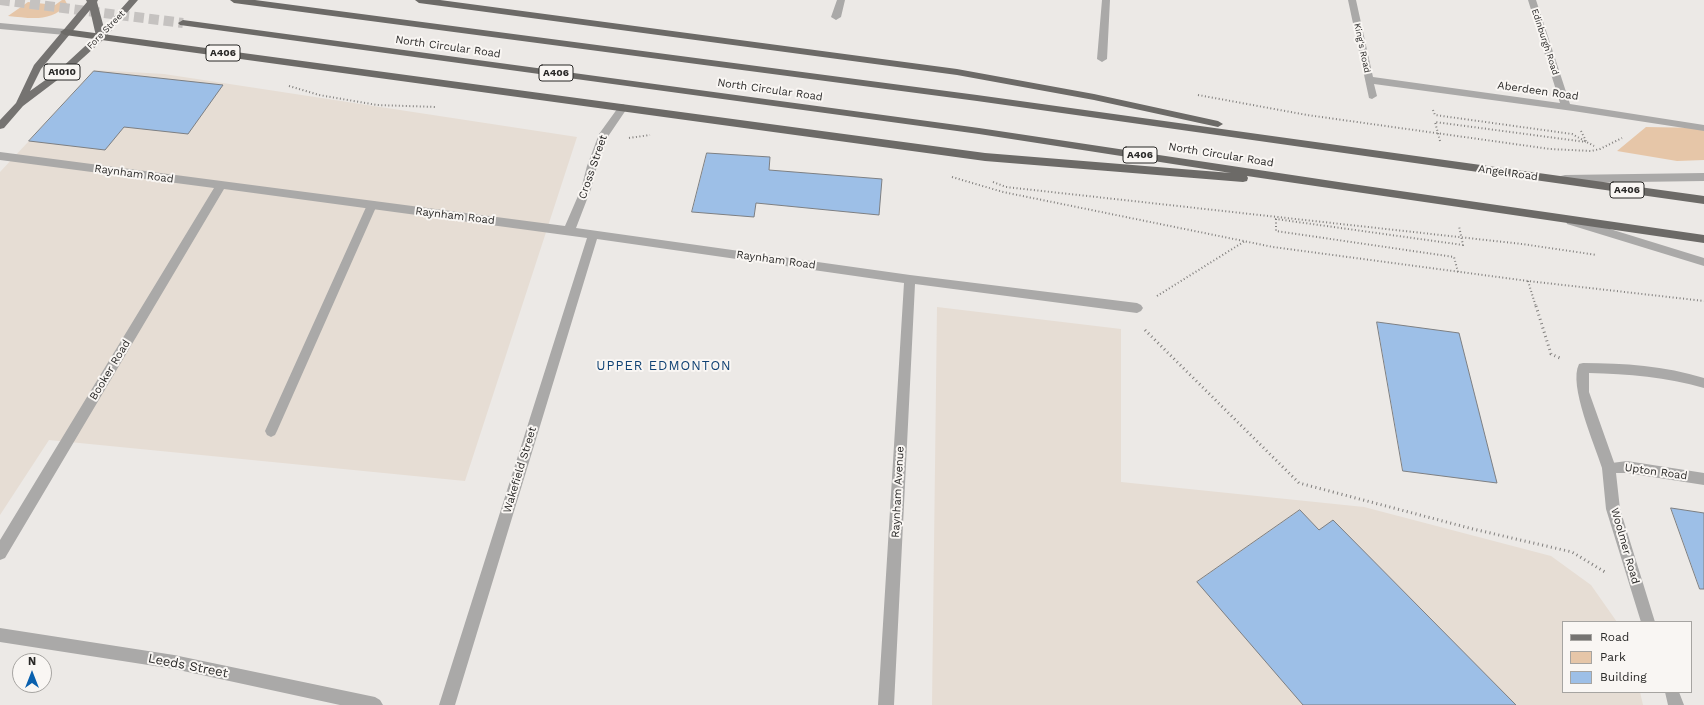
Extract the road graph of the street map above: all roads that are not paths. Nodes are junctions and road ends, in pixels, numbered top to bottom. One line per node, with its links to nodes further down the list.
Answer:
1 (92, 0): 12 (main road, Fore Street / A1010); 13 (main road)
2 (134, 0): 13 (main road, Fore Street / A1010)
3 (234, 0): 22 (highway, North Circular Road / A406)
4 (419, 0): 22 (highway, A406)
5 (841, 0): 9 (street)
6 (1106, 0): 14 (street)
7 (1352, 0): 15 (street, King's Road)
8 (1532, 0): 19 (street, Edinburgh Road)
9 (836, 17)
10 (183, 23): 27 (highway, North Circular Road / A406)
11 (0, 26): 12 (street)
12 (65, 32): 13 (highway, A406); 17 (main road, Fore Street / A1010)
13 (101, 37): 17 (main road, Fore Street / A1010); 18 (highway, A406)
14 (1102, 59)
15 (1369, 80): 16 (street, King's Road); 19 (street, Aberdeen Road)
16 (1372, 96)
17 (20, 104): 20 (main road, Fore Street / A1010)
18 (623, 107): 27 (highway, A406); 31 (street, Cross Street)
19 (1566, 107): 21 (street, Aberdeen Road)
20 (0, 126)
21 (1704, 128)
22 (1311, 144): 25 (highway, Angel Road / A406)
23 (0, 156): 26 (street, Raynham Road)
24 (1704, 177): 25 (street)
25 (1550, 179): 28 (highway, Angel Road / A406)
26 (221, 186): 29 (street, Raynham Road); 41 (street, Booker Road)
27 (1352, 188): 30 (highway, A406)
28 (1704, 200)
29 (372, 205): 31 (street, Raynham Road); 38 (street)
30 (1558, 217): 33 (highway, A406); 34 (street)
31 (569, 230): 32 (street, Raynham Road)
32 (593, 235): 35 (street, Raynham Road); 46 (street, Wakefield Street)
33 (1704, 239)
34 (1704, 262)
35 (910, 279): 36 (street, Raynham Road); 47 (street, Raynham Avenue)
36 (1137, 308)
37 (1704, 383): 39 (street, Woolmer Road)
38 (271, 431)
39 (1609, 468): 40 (street, Upton Road); 42 (street, Woolmer Road)
40 (1704, 479)
41 (0, 554)
42 (1648, 621)
43 (0, 635): 45 (street, Leeds Street)
44 (1672, 693): 48 (street)
45 (375, 705)
46 (447, 705)
47 (886, 705)
48 (1676, 705)

